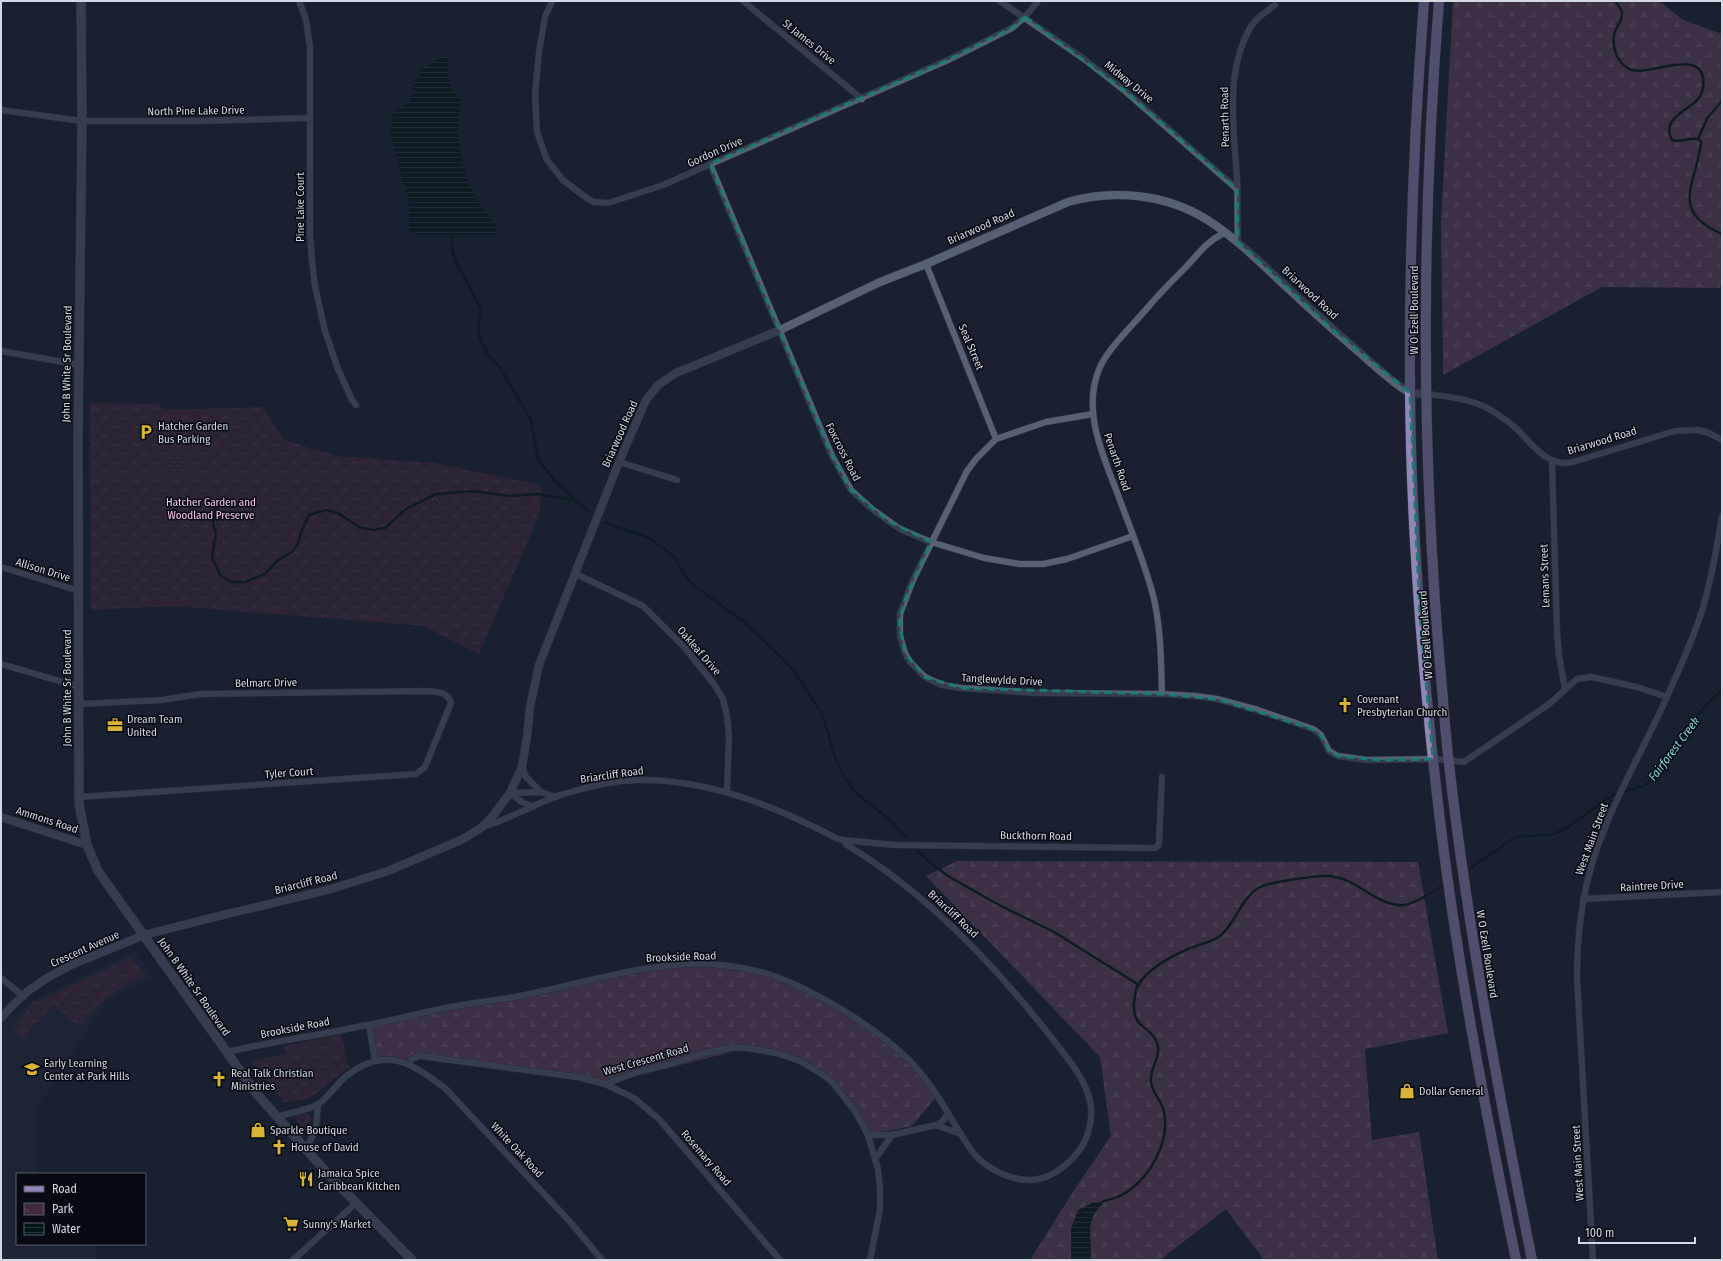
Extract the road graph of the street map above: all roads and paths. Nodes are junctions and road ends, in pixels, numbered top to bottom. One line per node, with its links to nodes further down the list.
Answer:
1 (80, 1): 14 (main road, John B White Sr Boulevard)
2 (299, 1): 13 (street, Pine Lake Court)
3 (552, 1): 15 (street, Gordon Drive)
4 (743, 1): 11 (street, St James Drive)
5 (1000, 1): 10 (street, Midway Drive)
6 (1038, 1): 10 (street, Gordon Drive)
7 (1424, 1): 20 (main road, W O Ezell Boulevard)
8 (1439, 1): 19 (main road, W O Ezell Boulevard)
9 (1275, 5): 16 (street, Penarth Road)
10 (1025, 17): 11 (street, Gordon Drive); 16 (street, Midway Drive)
11 (862, 98): 15 (street, Gordon Drive)
12 (1, 110): 14 (street, North Pine Lake Drive)
13 (309, 118): 14 (street, North Pine Lake Drive); 27 (street, Pine Lake Court)
14 (82, 121): 24 (main road, John B White Sr Boulevard)
15 (710, 164): 22 (street, Foxcross Road)
16 (1237, 189): 18 (street, Penarth Road)
17 (1224, 233): 18 (street, Briarwood Road); 21 (street, Briarwood Road); 28 (street, Penarth Road)
18 (1238, 242): 25 (street, Briarwood Road)
19 (1427, 244): 20 (main road); 26 (main road, W O Ezell Boulevard)
20 (1412, 246): 25 (main road, W O Ezell Boulevard)
21 (926, 264): 22 (street, Briarwood Road); 29 (street, Seal Street)
22 (780, 330): 32 (street, Briarwood Road); 36 (street, Foxcross Road)
23 (1, 351): 24 (street)
24 (80, 365): 39 (main road, John B White Sr Boulevard)
25 (1410, 393): 26 (street); 47 (main road, W O Ezell Boulevard)
26 (1426, 394): 31 (street); 48 (main road, W O Ezell Boulevard)
27 (356, 405)
28 (1093, 414): 29 (street, Tanglewylde Drive); 35 (street, Penarth Road)
29 (996, 439): 36 (street, Tanglewylde Drive)
30 (1722, 440): 31 (street, Briarwood Road)
31 (1552, 461): 42 (street, Lemans Street)
32 (619, 462): 33 (street); 38 (street, Briarwood Road)
33 (677, 480)
34 (1722, 516): 44 (street, West Main Street)
35 (1134, 536): 36 (street, Foxcross Road); 43 (street, Penarth Road)
36 (932, 542): 43 (street, Tanglewylde Drive)
37 (1, 567): 39 (street, Allison Drive)
38 (574, 574): 49 (street, Briarwood Road); 53 (street, Oakleaf Drive)
39 (79, 591): 41 (main road, John B White Sr Boulevard)
40 (1, 664): 41 (street)
41 (80, 687): 46 (main road, John B White Sr Boulevard)
42 (1565, 689): 44 (street, Tanglewylde Drive); 48 (street, Tanglewylde Drive)
43 (1162, 694): 47 (street, Tanglewylde Drive)
44 (1667, 697): 62 (street, West Main Street)
45 (450, 699): 46 (street, Belmarc Drive); 54 (street, Tyler Court)
46 (80, 704): 54 (main road, John B White Sr Boulevard)
47 (1434, 759): 48 (street, Tanglewylde Drive); 70 (main road, W O Ezell Boulevard)
48 (1448, 760): 68 (main road, W O Ezell Boulevard)
49 (522, 767): 51 (street, Briarwood Road); 52 (street)
50 (1162, 776): 59 (street, Buckthorn Road)
51 (510, 792): 52 (street); 56 (street); 58 (street, Briarwood Road)
52 (541, 792): 55 (street)
53 (727, 792): 55 (street, Briarcliff Road); 59 (street, Briarcliff Road)
54 (79, 797): 60 (main road, John B White Sr Boulevard)
55 (556, 797): 56 (street, Briarcliff Road)
56 (533, 806): 58 (street, Briarcliff Road)
57 (1, 817): 60 (street, Ammons Road)
58 (481, 828): 63 (street, Briarcliff Road)
59 (843, 840): 78 (street, Briarcliff Road)
60 (87, 845): 63 (main road, John B White Sr Boulevard)
61 (1722, 892): 62 (street, Raintree Drive)
62 (1583, 899): 93 (street, West Main Street)
63 (144, 935): 65 (street, Crescent Avenue); 69 (main road, John B White Sr Boulevard)
64 (1, 978): 65 (street)
65 (22, 996): 66 (street, Crescent Avenue)
66 (1, 1018)
67 (369, 1025): 69 (street, Brookside Road); 71 (street); 75 (street, Brookside Road)
68 (1491, 1050): 70 (main road); 82 (main road, W O Ezell Boulevard)
69 (225, 1052): 76 (main road, John B White Sr Boulevard)
70 (1475, 1053): 83 (main road, W O Ezell Boulevard)
71 (375, 1060): 72 (street); 74 (street)
72 (409, 1064): 73 (street, West Crescent Road); 88 (street, White Oak Road)
73 (605, 1084): 80 (street, West Crescent Road); 89 (street, Rosemary Road)
74 (318, 1104): 76 (street); 81 (street)
75 (948, 1113): 77 (street); 78 (street, Brookside Road)
76 (276, 1117): 81 (main road, John B White Sr Boulevard)
77 (936, 1126): 78 (street); 79 (street)
78 (961, 1134)
79 (892, 1135): 80 (street); 84 (street)
80 (868, 1136): 84 (street, West Crescent Road)
81 (306, 1150): 85 (main road, John B White Sr Boulevard)
82 (1509, 1152): 83 (main road); 92 (main road, W O Ezell Boulevard)
83 (1494, 1155): 91 (main road, W O Ezell Boulevard)
84 (875, 1159): 90 (street, West Crescent Road)
85 (356, 1203): 86 (street); 87 (main road, John B White Sr Boulevard)
86 (293, 1260)
87 (412, 1260)
88 (602, 1260)
89 (780, 1260)
90 (870, 1260)
91 (1516, 1260)
92 (1532, 1260)
93 (1593, 1260)

